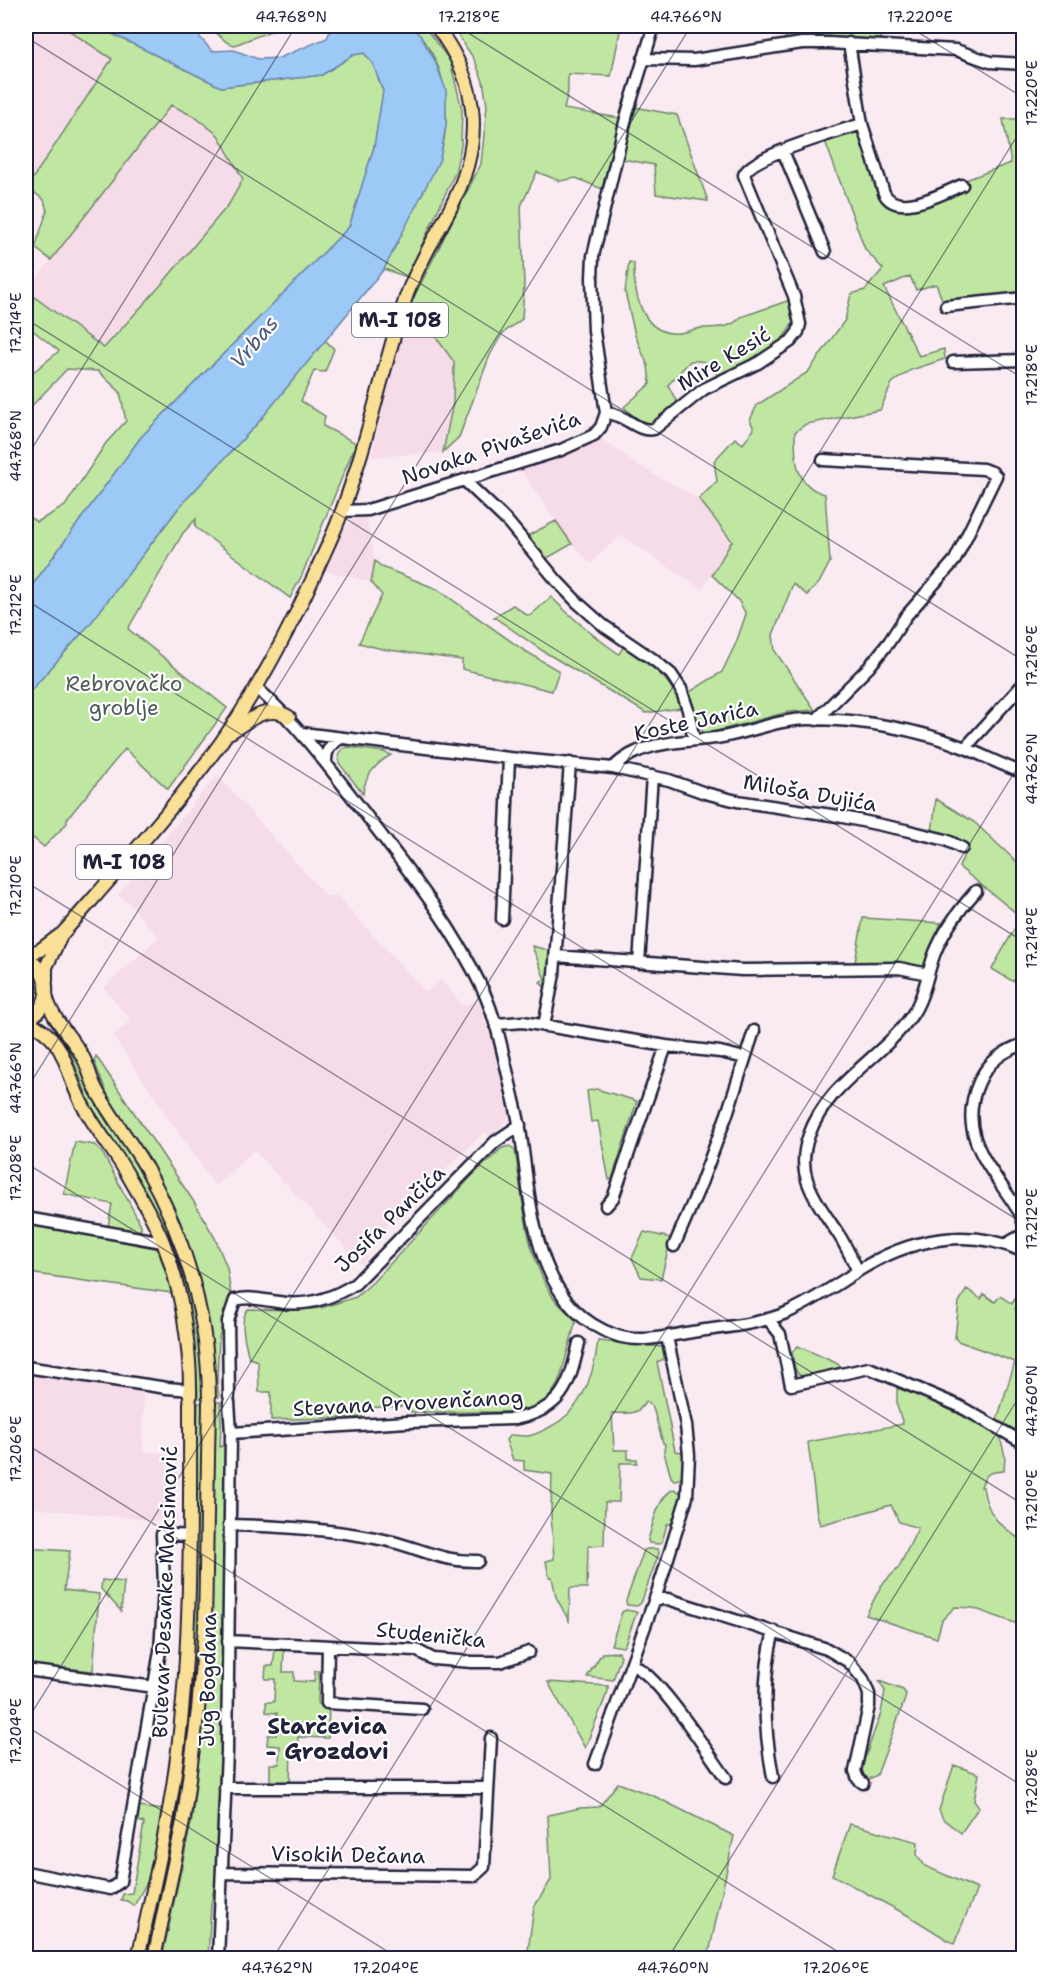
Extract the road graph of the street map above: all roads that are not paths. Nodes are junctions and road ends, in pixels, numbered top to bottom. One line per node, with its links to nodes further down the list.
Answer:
1 (436, 26): 17 (main road, M-I 108)
2 (654, 26): 4 (street, Novaka Pivaševića)
3 (849, 44): 4 (street); 5 (street); 6 (street)
4 (643, 59): 14 (street, Novaka Pivaševića)
5 (1023, 64)
6 (862, 124): 7 (street, Mire Kesić); 8 (street)
7 (783, 151): 9 (street); 14 (street, Mire Kesić)
8 (962, 185)
9 (825, 252)
10 (1023, 298): 11 (street)
11 (946, 306)
12 (1023, 360): 13 (street)
13 (953, 362)
14 (606, 413): 16 (street, Novaka Pivaševića)
15 (823, 460): 21 (street)
16 (464, 480): 17 (street, Novaka Pivaševića); 25 (street)
17 (342, 511): 19 (main road, M-I 108)
18 (1023, 683): 26 (street)
19 (257, 688): 20 (street); 23 (main road, M-I 108)
20 (289, 717): 22 (street); 23 (main road)
21 (816, 720): 25 (street, Koste Jarića); 26 (street, Koste Jarića)
22 (302, 733): 24 (street); 28 (street)
23 (227, 734): 36 (main road, M-I 108)
24 (341, 738): 27 (street); 28 (street)
25 (694, 740): 30 (street, Koste Jarića)
26 (964, 747): 31 (street, Koste Jarića)
27 (510, 758): 29 (street); 35 (street)
28 (326, 762): 43 (street)
29 (570, 763): 30 (street); 37 (street)
30 (613, 768): 32 (street, Miloša Dujića)
31 (1023, 773)
32 (652, 776): 33 (street, Miloša Dujića); 39 (street)
33 (962, 848)
34 (976, 891): 40 (street)
35 (502, 919)
36 (63, 933): 38 (main road, M-I 108); 41 (main road, M-I 108)
37 (556, 956): 39 (street); 44 (street)
38 (26, 957): 41 (main road, M-I 108)
39 (639, 963): 40 (street)
40 (928, 974): 57 (street)
41 (46, 987): 42 (main road, M-I 108); 88 (main road, Bulevar Desanke Maksimović)
42 (26, 1021): 53 (main road, Bulevar Desanke Maksimović)
43 (496, 1024): 44 (street); 49 (street)
44 (544, 1026): 47 (street)
45 (754, 1031): 48 (street)
46 (1023, 1044): 52 (street)
47 (666, 1046): 48 (street); 50 (street)
48 (745, 1058): 55 (street)
49 (519, 1125): 58 (street, Josifa Pančića); 60 (street)
50 (606, 1206)
51 (26, 1218): 53 (street)
52 (1023, 1222): 54 (street)
53 (163, 1242): 63 (main road, Bulevar Desanke Maksimović)
54 (1006, 1244): 56 (street); 57 (street)
55 (674, 1246)
56 (1023, 1252)
57 (858, 1271): 59 (street)
58 (235, 1300): 64 (street, Jug Bogdana)
59 (768, 1319): 60 (street); 65 (street)
60 (667, 1337): 69 (street)
61 (579, 1343): 64 (street, Stevana Prvovenčanog)
62 (26, 1367): 63 (street)
63 (190, 1397): 67 (main road, Bulevar Desanke Maksimović)
64 (231, 1433): 66 (street, Jug Bogdana)
65 (1023, 1443)
66 (229, 1525): 68 (street); 71 (street, Jug Bogdana)
67 (189, 1536): 76 (street); 87 (main road, Bulevar Desanke Maksimović)
68 (478, 1561)
69 (655, 1599): 70 (street); 74 (street)
70 (774, 1631): 80 (street); 82 (street)
71 (228, 1641): 72 (street, Studenička); 83 (street, Jug Bogdana)
72 (328, 1646): 73 (street, Studenička); 77 (street)
73 (529, 1652)
74 (632, 1665): 79 (street); 81 (street)
75 (26, 1670): 76 (street)
76 (154, 1687): 85 (street)
77 (422, 1709)
78 (491, 1738): 84 (street)
79 (595, 1764)
80 (773, 1777)
81 (726, 1778)
82 (863, 1783)
83 (225, 1788): 84 (street); 86 (street, Jug Bogdana)
84 (488, 1788): 86 (street, Visokih Dečana)
85 (26, 1872)
86 (222, 1873): 89 (street, Jug Bogdana)
87 (138, 1959)
88 (154, 1959)
89 (218, 1959)

